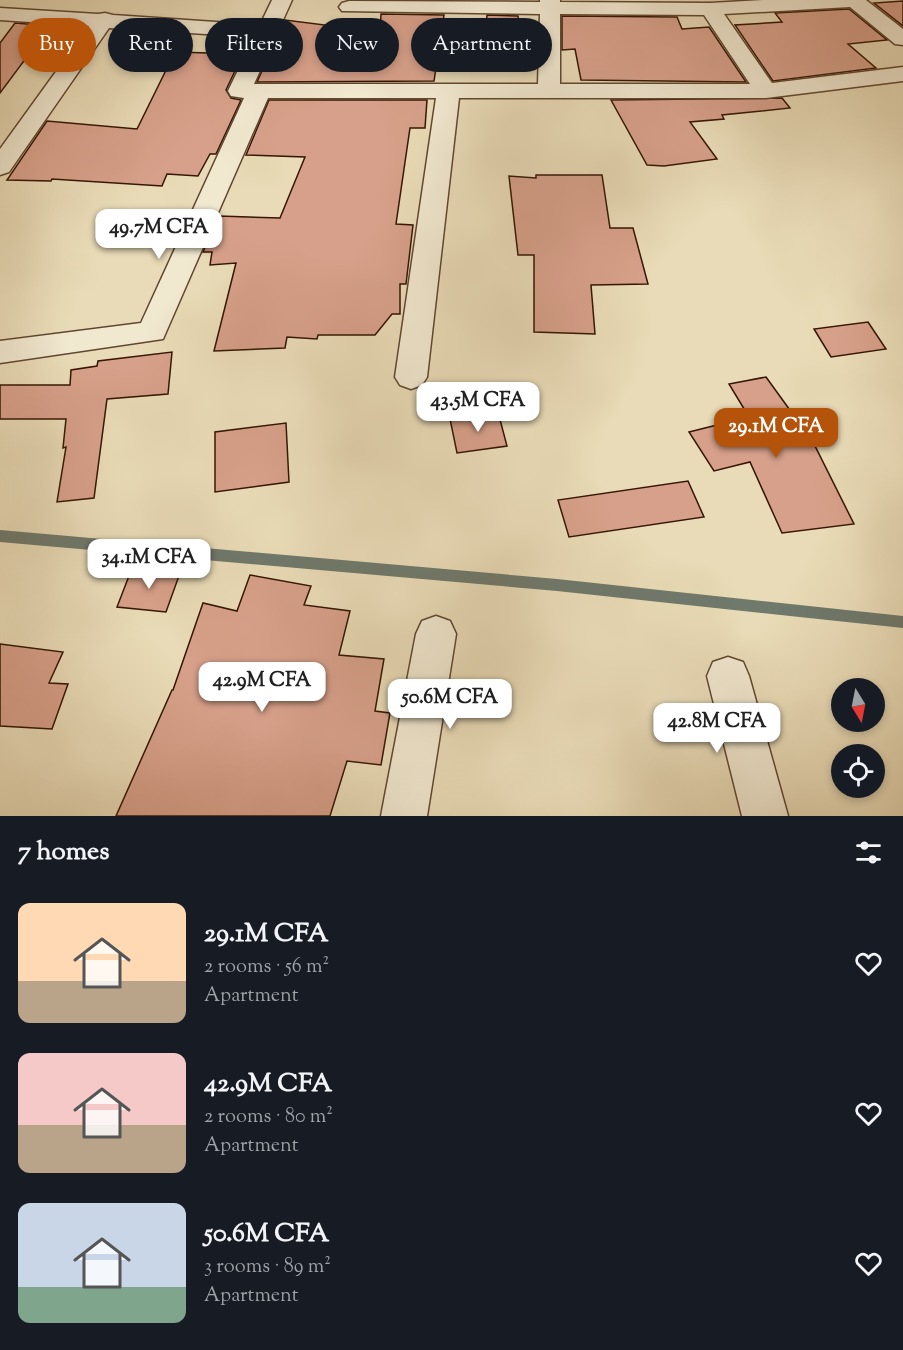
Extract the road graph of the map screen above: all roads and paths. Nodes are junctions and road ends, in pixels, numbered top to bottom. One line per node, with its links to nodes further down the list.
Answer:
1 (282, 0): 6 (street)
2 (550, 4): 3 (street); 5 (street); 14 (street)
3 (349, 7)
4 (6, 9): 7 (street)
5 (710, 9): 9 (street); 12 (street)
6 (274, 18)
7 (105, 20): 8 (street); 16 (street)
8 (205, 27)
9 (903, 39)
10 (248, 72): 13 (street)
11 (903, 74): 12 (street)
12 (766, 90): 14 (street)
13 (259, 91): 15 (street); 17 (street)
14 (549, 91): 15 (street)
15 (448, 92): 18 (street)
16 (0, 167)
17 (0, 352)
18 (411, 377)
19 (435, 634): 21 (street)
20 (728, 676): 22 (street)
21 (404, 816)
22 (765, 816)

